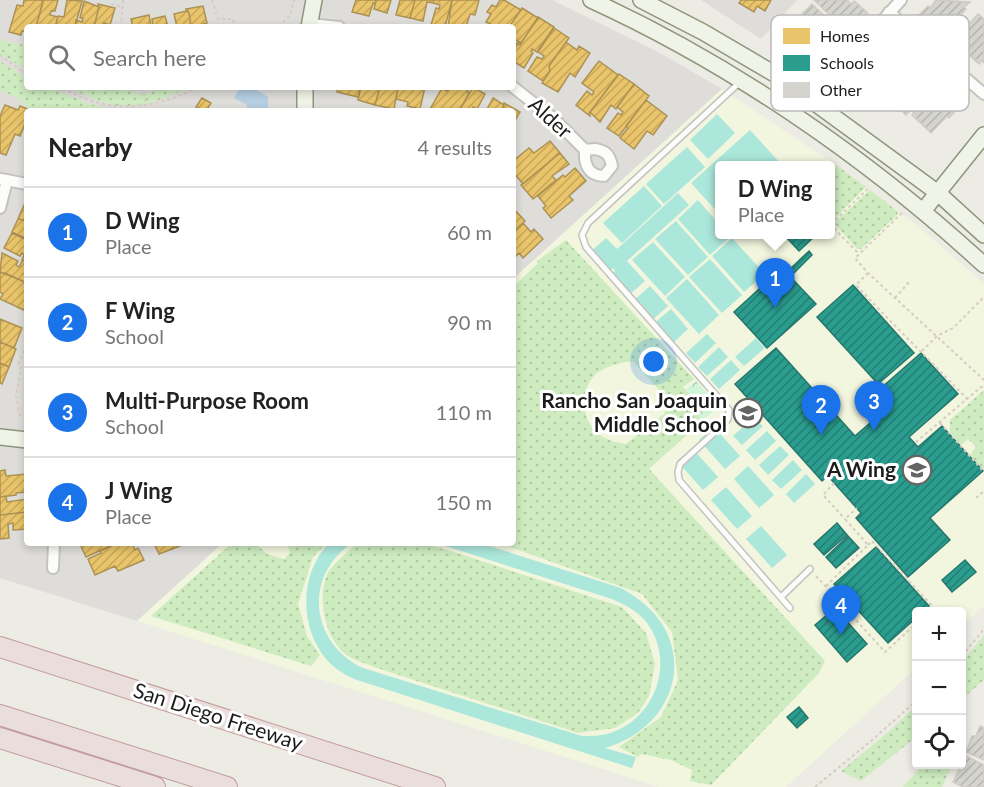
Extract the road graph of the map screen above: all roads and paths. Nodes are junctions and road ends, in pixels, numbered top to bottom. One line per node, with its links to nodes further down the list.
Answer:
1 (123, 0): 9 (path)
2 (212, 0): 14 (path)
3 (294, 0): 15 (path)
4 (314, 0): 16 (main road)
5 (591, 0): 17 (main road)
6 (901, 0): 10 (street)
7 (648, 2): 17 (street); 19 (main road)
8 (111, 4): 9 (path)
9 (121, 7): 13 (path)
10 (889, 12): 11 (street); 12 (street)
11 (886, 15)
12 (892, 15)
13 (121, 24)
14 (234, 24)
15 (282, 24)
16 (309, 24)
17 (641, 25): 21 (main road)
18 (0, 55): 20 (path)
19 (771, 72)
20 (24, 73)
21 (740, 81): 29 (main road); 76 (lane)
22 (969, 81): 28 (street)
23 (516, 89): 37 (street, Alder)
24 (64, 90): 31 (path)
25 (143, 90): 30 (path)
26 (190, 90): 30 (path)
27 (305, 90): 33 (main road)
28 (984, 94)
29 (771, 101)
30 (146, 104): 32 (path)
31 (117, 108)
32 (126, 108)
33 (305, 108)
34 (788, 111): 43 (main road)
35 (826, 111): 41 (main road)
36 (984, 135): 41 (main road)
37 (585, 150)
38 (3, 180): 39 (street); 42 (street)
39 (24, 184)
40 (870, 187): 45 (path)
41 (938, 193): 43 (main road); 47 (main road)
42 (0, 208)
43 (923, 211): 49 (main road)
44 (902, 213): 48 (path)
45 (835, 220)
46 (835, 228): 48 (path)
47 (984, 235)
48 (859, 254): 50 (path)
49 (984, 265)
50 (868, 273): 53 (path); 56 (path)
51 (910, 281): 53 (path)
52 (984, 297): 54 (path)
53 (896, 298): 54 (path)
54 (937, 336): 56 (path); 57 (path)
55 (24, 351): 60 (path)
56 (922, 351): 59 (path)
57 (984, 380)
58 (984, 387): 59 (path)
59 (967, 399): 61 (path)
60 (20, 416)
61 (939, 422): 64 (path); 65 (path)
62 (0, 437): 63 (main road)
63 (24, 440)
64 (916, 442)
65 (984, 472)
66 (834, 483): 70 (path)
67 (984, 491): 68 (path)
68 (976, 498)
69 (857, 508): 70 (path)
70 (845, 519): 71 (path)
71 (868, 545): 75 (path); 77 (path)
72 (54, 546): 73 (street)
73 (53, 568)
74 (810, 569): 75 (path); 76 (lane)
75 (826, 586): 79 (path)
76 (781, 597): 78 (lane)
77 (933, 607)
78 (790, 608)
79 (912, 628)
80 (984, 629): 82 (path)
81 (0, 646): 88 (highway, San Diego Freeway)
82 (966, 651)
83 (912, 704): 89 (path)
84 (0, 715): 87 (highway)
85 (0, 738): 86 (highway)
86 (155, 787)
87 (227, 787)
88 (435, 787)
89 (815, 787)

